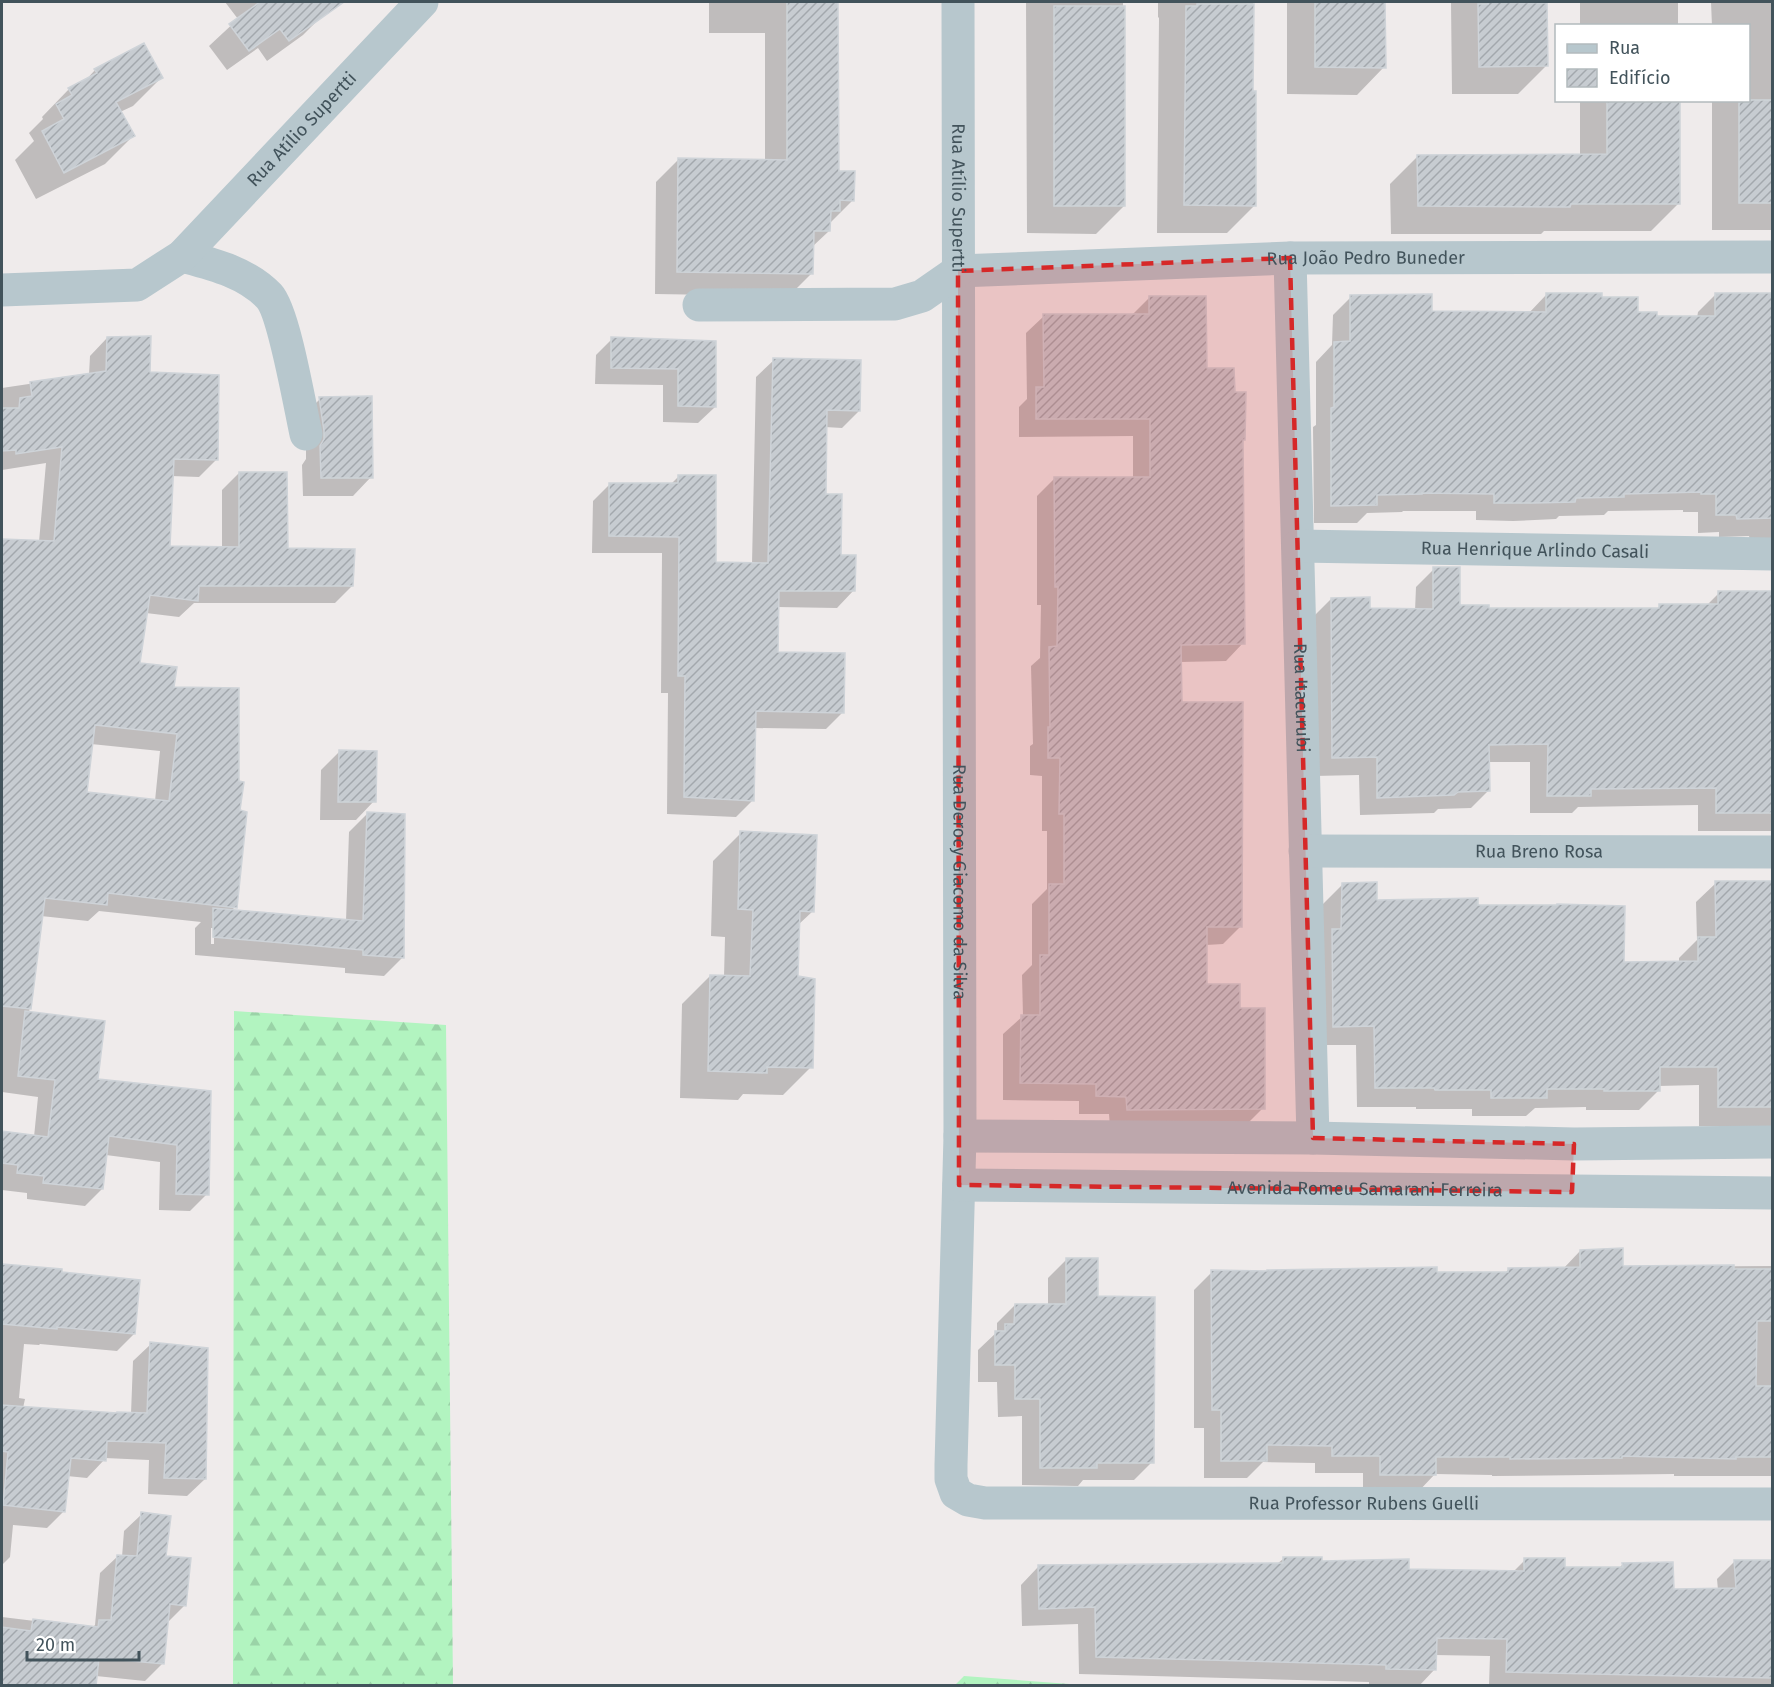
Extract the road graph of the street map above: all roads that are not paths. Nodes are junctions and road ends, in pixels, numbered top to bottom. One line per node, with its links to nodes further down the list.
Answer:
1 (422, 2): 3 (street, Rua Atílio Supertti)
2 (958, 2): 6 (street, Rua Atílio Supertti)
3 (182, 256): 7 (street, Rua Atílio Supertti); 9 (street)
4 (1773, 257): 5 (street, Rua João Pedro Buneder)
5 (1290, 258): 6 (street, Rua João Pedro Buneder); 10 (street, Rua Itacurubi)
6 (958, 271): 8 (street, Rua Atílio Supertti); 14 (street, Rua Derocy Giacomo da Silva)
7 (2, 290)
8 (699, 305)
9 (306, 434)
10 (1298, 546): 11 (street, Rua Henrique Arlindo Casali); 12 (street, Rua Itacurubi)
11 (1773, 554)
12 (1305, 851): 13 (street, Rua Breno Rosa); 15 (street, Rua Itacurubi)
13 (1773, 852)
14 (960, 1136): 15 (street); 18 (street, Rua Derocy Giacomo da Silva)
15 (1313, 1138): 17 (street)
16 (1773, 1142): 17 (street)
17 (1574, 1144): 19 (street)
18 (958, 1185): 19 (street, Avenida Romeu Samarani Ferreira); 21 (street, Rua Derocy Giacomo da Silva)
19 (1572, 1192): 20 (street, Avenida Romeu Samarani Ferreira)
20 (1773, 1193)
21 (956, 1493): 22 (street, Rua Professor Rubens Guelli)
22 (1773, 1504)

